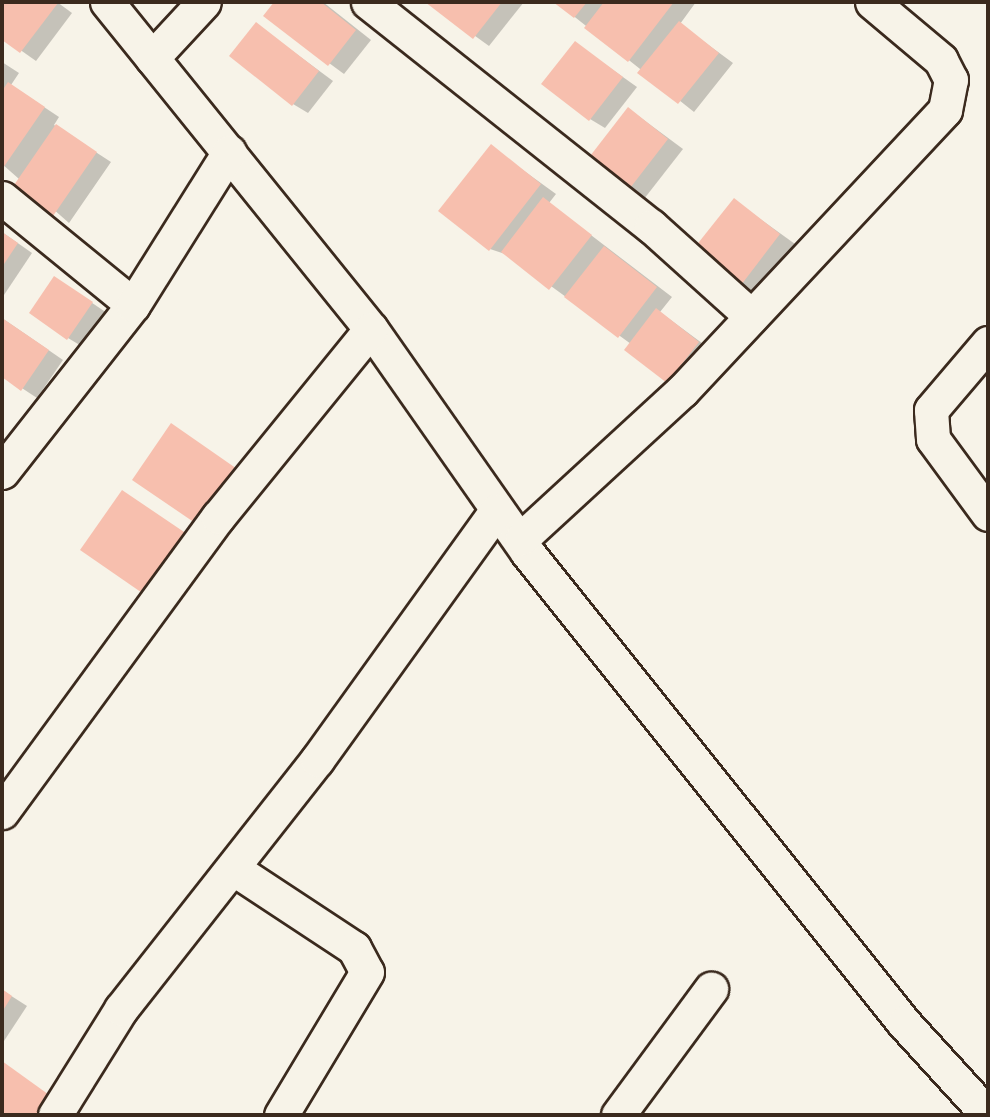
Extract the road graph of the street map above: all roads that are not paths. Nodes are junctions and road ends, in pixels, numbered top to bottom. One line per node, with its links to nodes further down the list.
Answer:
1 (107, 2): 5 (street)
2 (204, 2): 5 (street)
3 (368, 2): 9 (street)
4 (872, 2): 9 (street)
5 (152, 58): 6 (street)
6 (229, 152): 8 (street); 10 (street)
7 (2, 198): 8 (street)
8 (133, 304): 12 (street)
9 (751, 316): 15 (street)
10 (371, 329): 13 (street); 16 (street)
11 (988, 343): 14 (street)
12 (2, 472)
13 (496, 511): 15 (street); 17 (street)
14 (988, 514)
15 (522, 538): 22 (street)
16 (2, 811)
17 (234, 869): 19 (street); 20 (street)
18 (711, 989): 21 (street)
19 (55, 1115)
20 (282, 1115)
21 (618, 1115)
22 (988, 1115)

